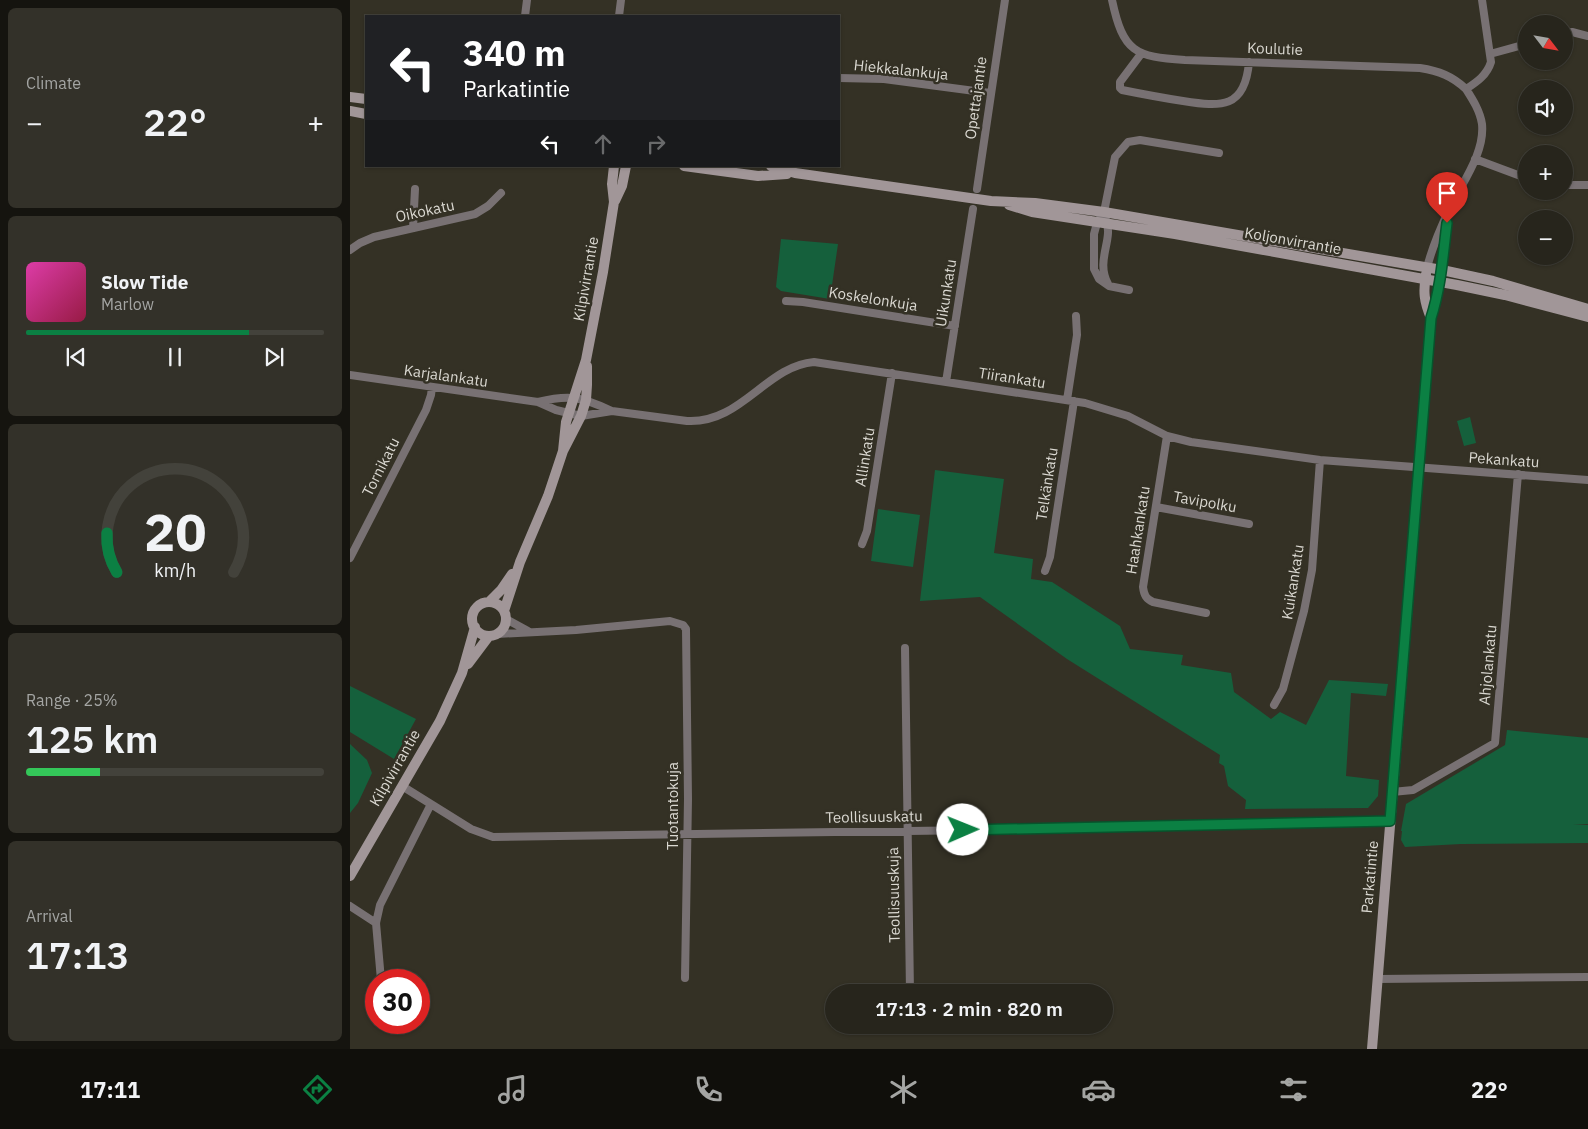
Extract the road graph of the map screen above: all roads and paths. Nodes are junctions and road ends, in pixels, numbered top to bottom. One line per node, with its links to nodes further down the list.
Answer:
1 (527, 0): 8 (street)
2 (621, 0): 9 (street)
3 (1005, 0): 7 (street, Opettajantie)
4 (1011, 0): 7 (street, Opettajantie)
5 (1112, 0): 13 (street)
6 (1482, 0): 14 (street)
7 (1004, 12): 18 (street, Opettajantie)
8 (525, 15)
9 (619, 15)
10 (1573, 32): 11 (street)
11 (1588, 36)
12 (1518, 46): 14 (street)
13 (1141, 54): 15 (street, Koulutie); 15 (street)
14 (1490, 54): 17 (street)
15 (1249, 62): 17 (street, Koulutie)
16 (840, 78): 18 (street, Hiekkalankuja)
17 (1466, 89): 24 (street)
18 (990, 92): 33 (street, Opettajantie)
19 (350, 97): 20 (street)
20 (365, 99)
21 (350, 111): 22 (street)
22 (365, 114)
23 (1219, 153): 40 (street)
24 (1475, 159): 30 (street); 39 (street)
25 (614, 167): 37 (street, Kilpivirrantie)
26 (626, 167): 37 (street, Kilpivirrantie)
27 (691, 167): 29 (street)
28 (774, 167): 29 (street)
29 (795, 173): 36 (street, Koljonvirrantie)
30 (1518, 175)
31 (1573, 185): 32 (street)
32 (1588, 185)
33 (977, 189)
34 (415, 190): 43 (street)
35 (501, 192): 43 (street, Oikokatu)
36 (991, 200): 40 (street, Koljonvirrantie); 41 (street, Koljonvirrantie)
37 (614, 202): 57 (street, Kilpivirrantie)
38 (973, 209): 56 (street, Uikunkatu)
39 (1449, 210): 45 (street); 46 (street)
40 (1104, 212): 41 (street); 42 (street); 45 (street, Koljonvirrantie)
41 (1097, 223): 42 (street, Koljonvirrantie); 49 (street)
42 (1108, 224): 47 (street, Koljonvirrantie); 49 (street)
43 (413, 228): 44 (street, Oikokatu)
44 (350, 250)
45 (1427, 268): 46 (street, Koljonvirrantie); 47 (street, Parkatintie)
46 (1442, 270): 48 (street, Parkatintie); 52 (street, Koljonvirrantie)
47 (1425, 280): 48 (street, Koljonvirrantie); 55 (street, Parkatintie)
48 (1440, 282): 54 (street, Koljonvirrantie); 55 (street, Parkatintie)
49 (1109, 286): 50 (street)
50 (1129, 290)
51 (786, 301): 56 (street, Koskelonkuja)
52 (1588, 309)
53 (1076, 316): 64 (street, Telkänkatu)
54 (1588, 317)
55 (1431, 318): 72 (street, Parkatintie)
56 (955, 326): 60 (street, Uikunkatu)
57 (586, 360): 62 (street, Kilpivirrantie); 63 (street, Kilpivirrantie)
58 (892, 373): 60 (street, Tiirankatu); 66 (street, Tiirankatu); 77 (street, Allinkatu)
59 (350, 376): 61 (street, Karjalankatu)
60 (946, 382): 64 (street, Tiirankatu)
61 (432, 387): 65 (street, Karjalankatu); 78 (street, Tornikatu)
62 (574, 397): 63 (street, Karjalankatu); 65 (street, Karjalankatu); 67 (street, Kilpivirrantie)
63 (586, 400): 66 (street, Tiirankatu); 68 (street, Kilpivirrantie)
64 (1070, 401): 69 (street, Tiirankatu); 80 (street, Telkänkatu)
65 (538, 402): 67 (street, Karjalankatu)
66 (612, 411): 68 (street, Tiirankatu)
67 (569, 414): 68 (street, Tiirankatu); 70 (street, Kilpivirrantie)
68 (580, 416): 70 (street, Kilpivirrantie)
69 (1167, 436): 71 (street, Tiirankatu); 75 (street, Haahkankatu)
70 (563, 451): 79 (street, Kilpivirrantie)
71 (1320, 460): 72 (street, Tiirankatu); 89 (street, Kuikankatu)
72 (1419, 467): 73 (street, Pekankatu); 91 (street, Parkatintie)
73 (1518, 474): 74 (street, Pekankatu); 91 (street, Ahjolankatu)
74 (1588, 480)
75 (1156, 507): 76 (street, Tavipolku); 82 (street, Haahkankatu)
76 (1249, 524)
77 (862, 544)
78 (350, 558)
79 (520, 562): 81 (street, Kilpivirrantie); 83 (street, Kilpivirrantie)
80 (1045, 571)
81 (490, 602): 83 (street); 84 (street)
82 (1206, 613)
83 (505, 615): 85 (street); 86 (street)
84 (475, 627): 86 (street); 88 (street, Kilpivirrantie)
85 (530, 632): 86 (street); 95 (street, Tuotantokuja)
86 (493, 635): 88 (street, Kilpivirrantie)
87 (906, 648): 94 (street, Teollisuuskuja)
88 (462, 673): 90 (street, Kilpivirrantie)
89 (1274, 705)
90 (402, 786): 92 (street, Teollisuuskatu); 96 (street, Kilpivirrantie)
91 (1392, 792): 93 (street, Parkatintie)
92 (431, 804): 95 (street, Teollisuuskatu); 98 (street)
93 (1390, 821): 94 (street, Teollisuuskatu); 102 (street, Parkatintie)
94 (907, 831): 95 (street, Teollisuuskatu); 103 (street, Teollisuuskuja)
95 (687, 834): 101 (street, Tuotantokuja)
96 (350, 876)
97 (350, 906): 98 (street)
98 (376, 923): 99 (street)
99 (380, 969)
100 (1588, 977): 102 (street)
101 (685, 978)
102 (1377, 979): 104 (street, Parkatintie)
103 (910, 984)
104 (1372, 1049)

